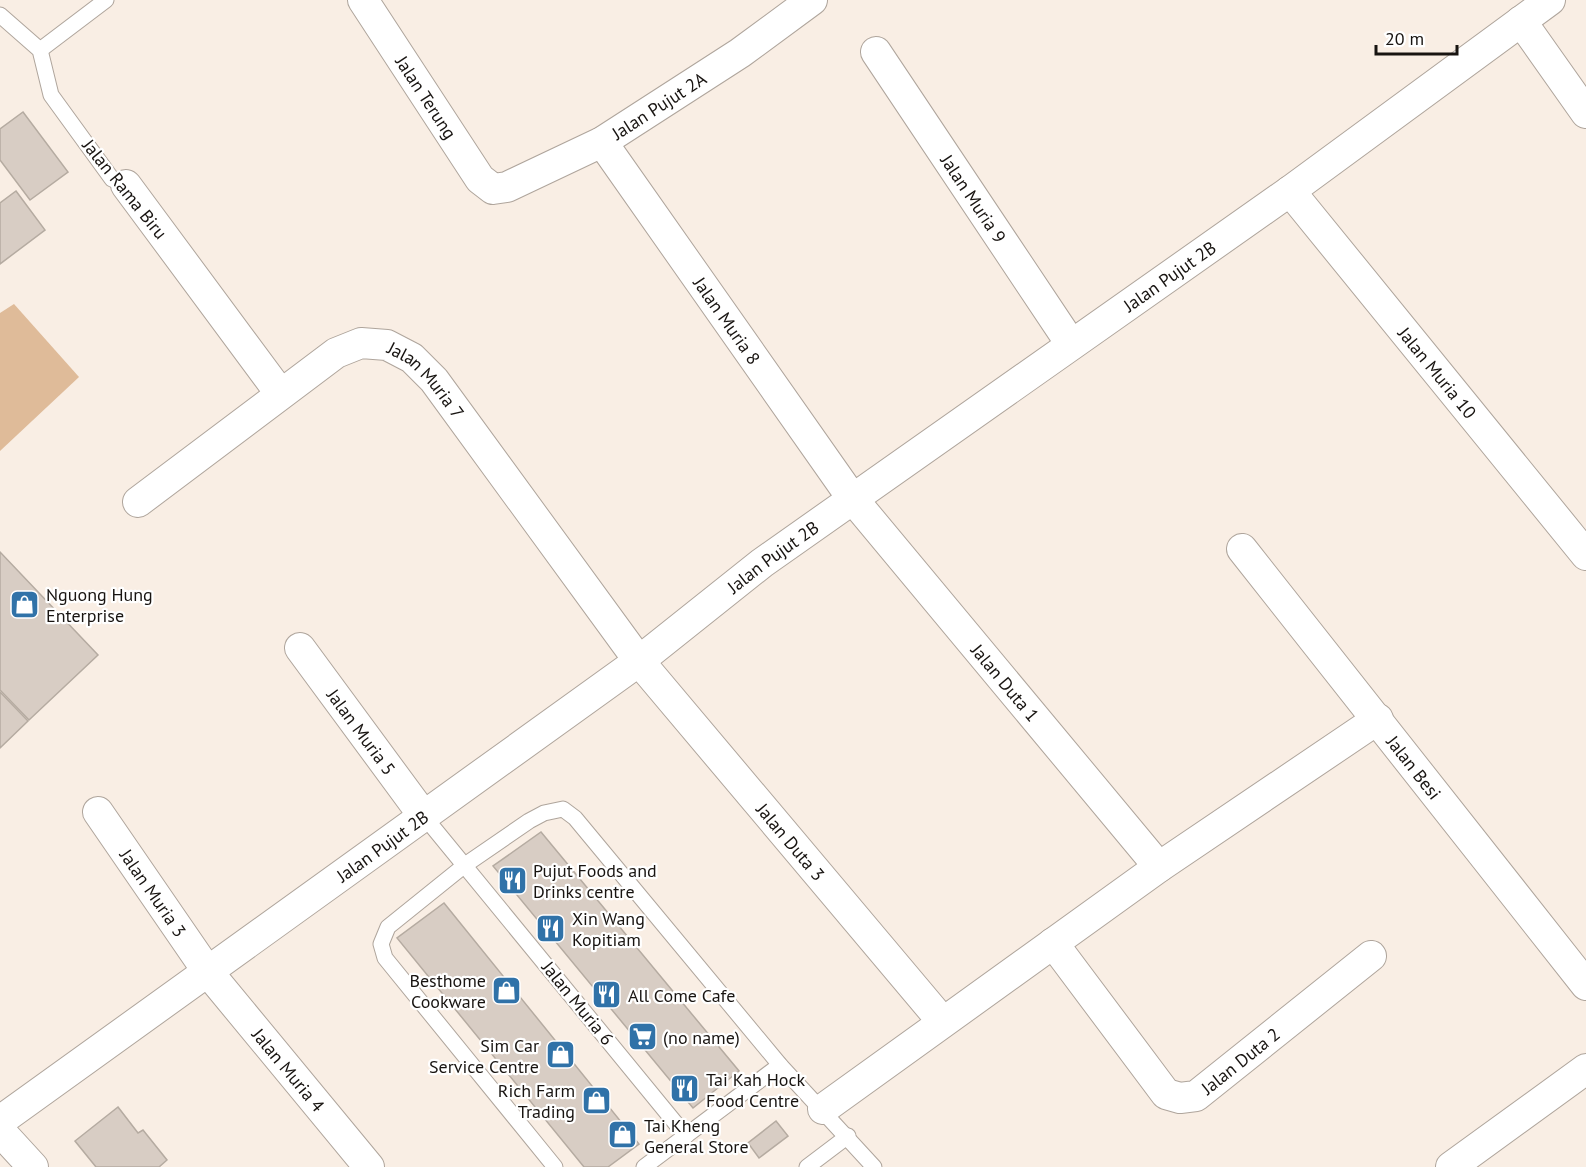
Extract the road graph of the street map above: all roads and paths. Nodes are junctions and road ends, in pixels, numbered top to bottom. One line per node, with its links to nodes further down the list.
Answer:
1 (105, 0): 7 (lane)
2 (363, 0): 12 (street, Jalan Terung)
3 (812, 0): 10 (street, Jalan Pujut 2A)
4 (1551, 0): 6 (street, Jalan Pujut 2B)
5 (0, 15): 7 (lane)
6 (1521, 21): 9 (street); 13 (street, Jalan Pujut 2B)
7 (40, 50): 11 (lane, Jalan Rama Biru)
8 (876, 52): 14 (street, Jalan Muria 9)
9 (1586, 113)
10 (602, 142): 12 (street, Jalan Pujut 2A); 16 (street, Jalan Muria 8)
11 (126, 185): 15 (street, Jalan Rama Biru)
12 (493, 189)
13 (1290, 191): 14 (street, Jalan Pujut 2B); 19 (street, Jalan Muria 10)
14 (1071, 344): 16 (street, Jalan Pujut 2B)
15 (280, 393): 17 (street, Jalan Muria 7); 21 (street, Jalan Muria 7)
16 (852, 498): 21 (street, Jalan Pujut 2B); 26 (street, Jalan Duta 1)
17 (138, 502)
18 (1242, 549): 22 (street, Jalan Besi)
19 (1586, 555)
20 (300, 648): 24 (street, Jalan Muria 5)
21 (639, 661): 24 (street, Jalan Pujut 2B); 31 (street, Jalan Duta 3)
22 (1378, 719): 26 (street); 30 (street, Jalan Besi)
23 (98, 812): 29 (street, Jalan Muria 3)
24 (423, 815): 25 (lane, Jalan Muria 6); 29 (street, Jalan Pujut 2B)
25 (465, 865): 32 (lane); 37 (lane, Jalan Muria 6); 41 (lane)
26 (1159, 867): 27 (street)
27 (1053, 943): 28 (street, Jalan Duta 2); 31 (street)
28 (1371, 956)
29 (208, 972): 35 (street, Jalan Pujut 2B); 40 (street, Jalan Muria 4)
30 (1586, 985)
31 (942, 1020): 34 (street)
32 (780, 1065): 34 (lane); 37 (lane)
33 (1586, 1069): 45 (street)
34 (823, 1108): 38 (lane)
35 (0, 1121)
36 (0, 1131): 39 (street)
37 (686, 1136): 42 (lane)
38 (848, 1136): 43 (lane); 44 (lane)
39 (33, 1167)
40 (369, 1167)
41 (555, 1167)
42 (644, 1167)
43 (807, 1167)
44 (874, 1167)
45 (1451, 1167)

